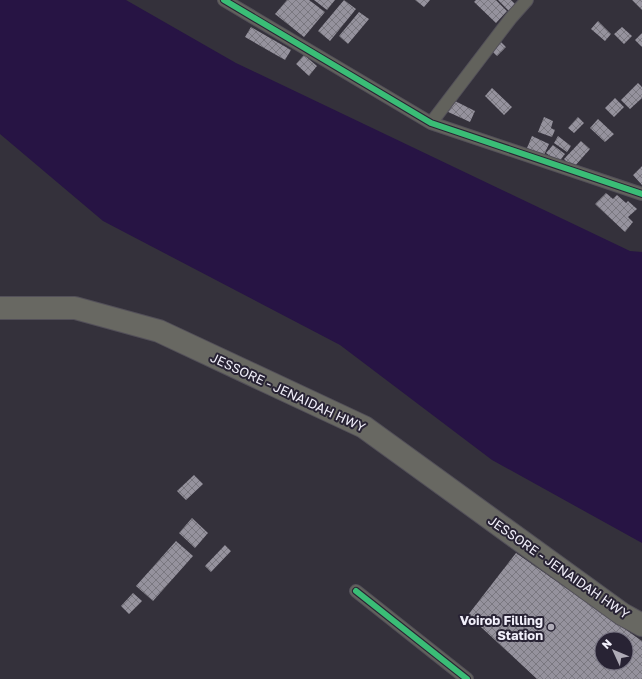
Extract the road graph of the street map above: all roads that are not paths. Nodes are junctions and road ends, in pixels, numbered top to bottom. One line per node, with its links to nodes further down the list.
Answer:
1 (224, 0): 3 (street)
2 (527, 0): 3 (street)
3 (431, 123): 4 (street)
4 (642, 194)
5 (0, 308): 7 (highway, JESSORE - JENAIDAH HWY)
6 (356, 591): 8 (street)
7 (642, 625)
8 (467, 679)

